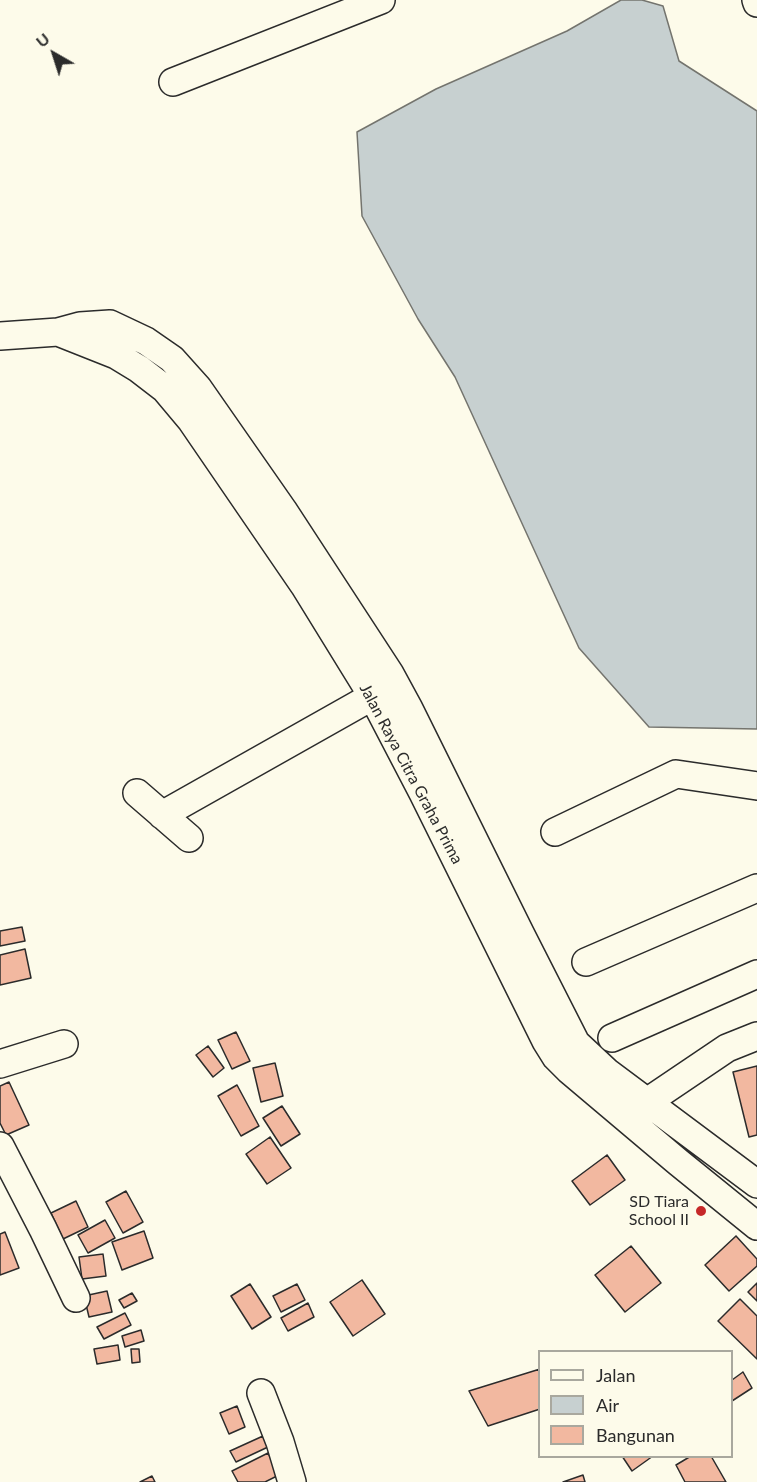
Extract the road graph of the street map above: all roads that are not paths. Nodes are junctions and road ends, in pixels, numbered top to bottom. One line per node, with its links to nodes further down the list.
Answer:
1 (381, 0): 2 (street)
2 (173, 82)
3 (0, 336): 4 (street, Jalan Raya Citra Graha Prima)
4 (388, 698): 6 (street); 15 (street, Jalan Raya Citra Graha Prima); 18 (street, Jalan Raya Citra Graha Prima)
5 (757, 786): 7 (street)
6 (137, 793)
7 (555, 832)
8 (757, 888): 9 (street)
9 (586, 962)
10 (757, 974): 12 (street)
11 (757, 1036): 15 (street)
12 (612, 1038)
13 (64, 1044): 14 (street)
14 (0, 1064)
15 (647, 1102): 16 (street, Jalan Raya Citra Graha Prima)
16 (695, 1138): 18 (street); 19 (street, Jalan Raya Citra Graha Prima)
17 (0, 1146): 21 (street)
18 (678, 1162): 20 (street, Jalan Raya Citra Graha Prima)
19 (754, 1178)
20 (757, 1226)
21 (76, 1298)
22 (261, 1393): 23 (street)
23 (292, 1482)

